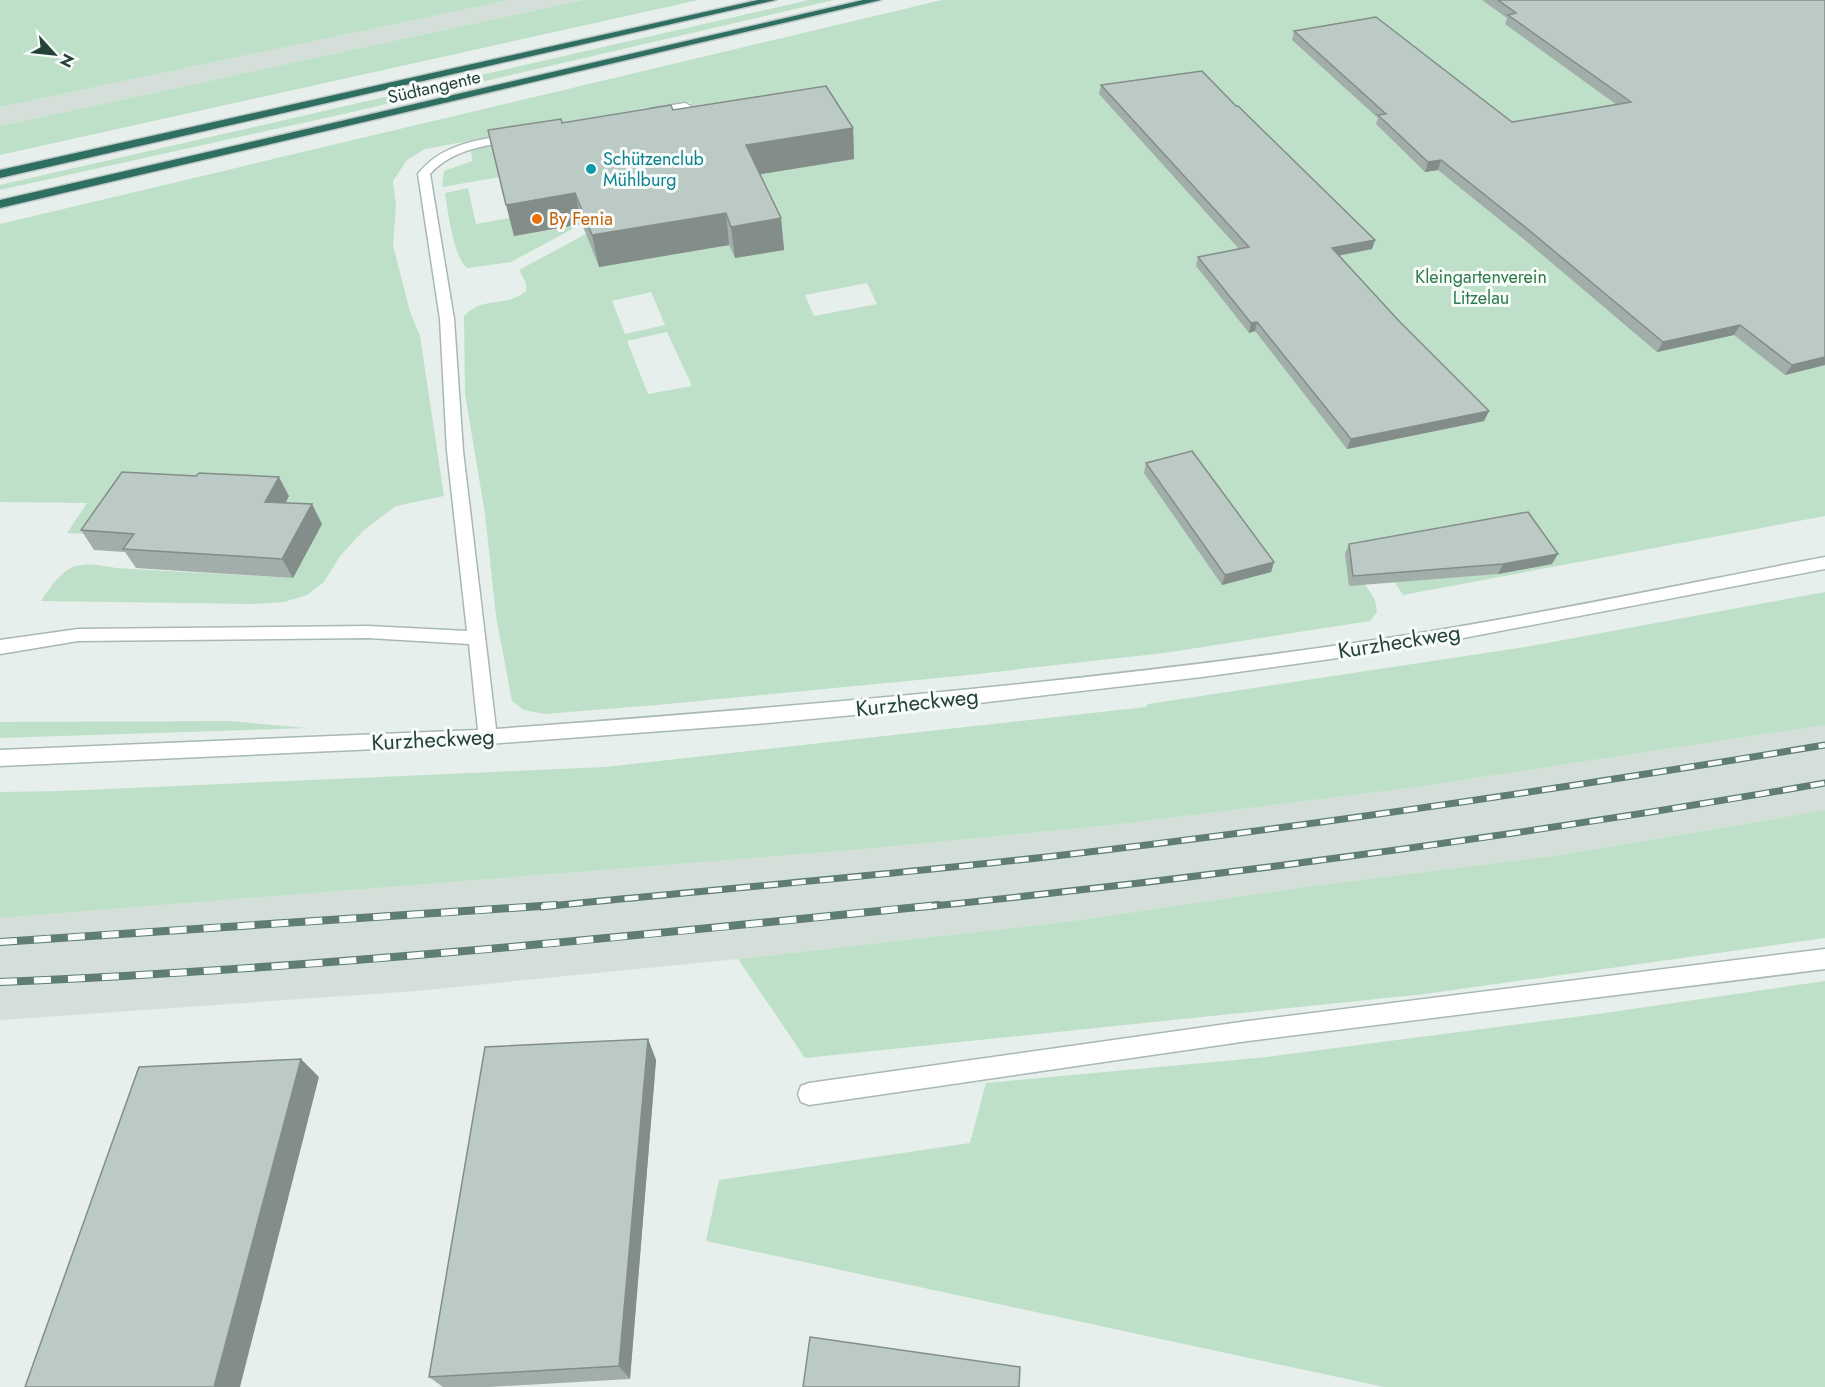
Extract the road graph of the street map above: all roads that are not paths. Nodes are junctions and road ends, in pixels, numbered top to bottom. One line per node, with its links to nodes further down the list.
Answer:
1 (771, 0): 6 (highway, Südtangente)
2 (876, 0): 7 (highway, Südtangente)
3 (685, 106): 4 (street)
4 (639, 114)
5 (524, 134): 9 (street)
6 (0, 174)
7 (0, 204)
8 (1825, 563): 11 (street, Kurzheckweg)
9 (477, 638): 10 (street); 11 (street)
10 (0, 647)
11 (488, 737): 12 (street, Kurzheckweg)
12 (0, 758)
13 (1825, 959): 14 (street)
14 (809, 1094)

